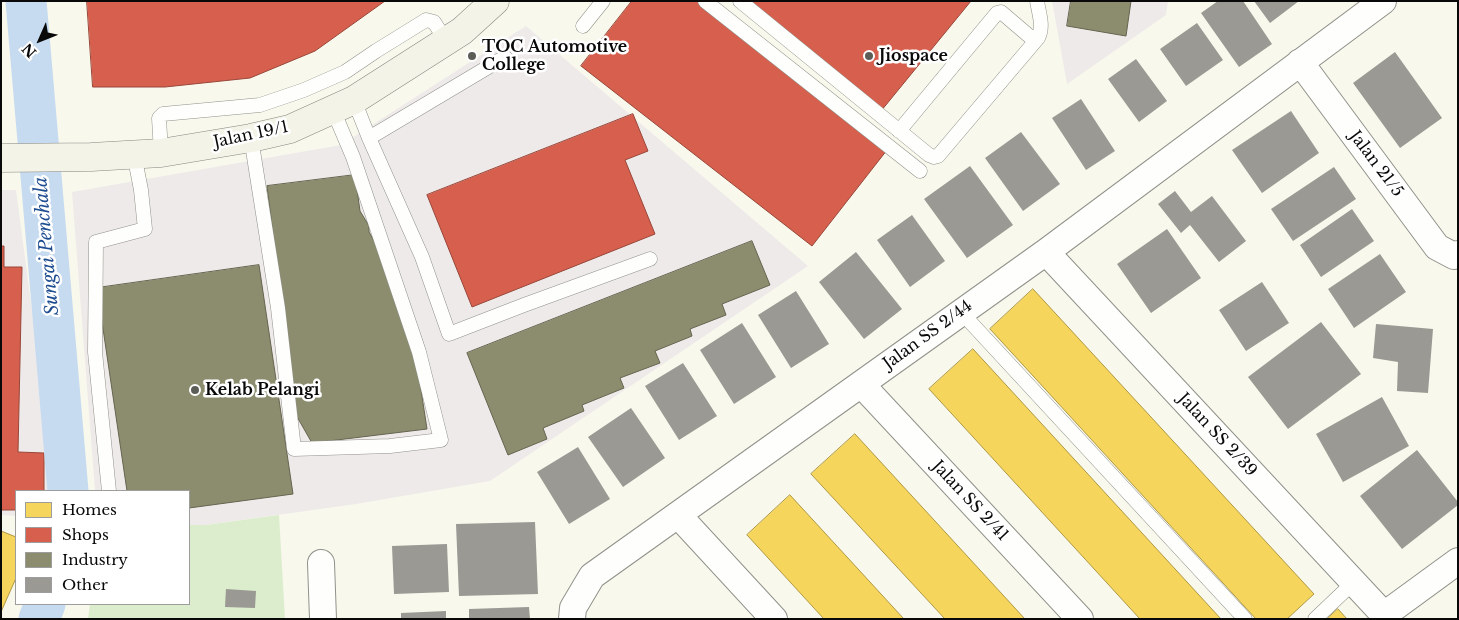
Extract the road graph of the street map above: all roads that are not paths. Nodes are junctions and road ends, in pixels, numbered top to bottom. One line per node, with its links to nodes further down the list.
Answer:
1 (495, 1): 8 (main road, Jalan 19/1)
2 (604, 1): 7 (lane)
3 (705, 1): 19 (lane)
4 (740, 1): 13 (lane)
5 (1036, 1): 9 (lane)
6 (1382, 1): 11 (street, Jalan SS 2/44)
7 (583, 26)
8 (446, 41): 12 (main road, Jalan 19/1); 16 (lane)
9 (1035, 41): 13 (lane); 13 (lane)
10 (505, 57): 15 (lane)
11 (1300, 62): 20 (street, Jalan SS 2/44); 21 (street, Jalan 21/5)
12 (344, 105): 14 (main road, Jalan 19/1); 14 (lane); 15 (lane)
13 (899, 131)
14 (251, 138): 16 (main road, Jalan 19/1)
15 (369, 138): 22 (lane)
16 (161, 153): 17 (main road, Jalan 19/1)
17 (134, 154): 18 (main road, Jalan 19/1); 25 (lane)
18 (1, 158)
19 (920, 171)
20 (1046, 252): 23 (street, Jalan SS 2/44); 29 (street, Jalan SS 2/39)
21 (1458, 254)
22 (650, 259)
23 (961, 312): 24 (street, Jalan SS 2/44); 35 (lane)
24 (861, 384): 26 (street, Jalan SS 2/44); 34 (street, Jalan SS 2/41)
25 (109, 490)
26 (678, 515): 32 (street, Jalan SS 2/44); 33 (street)
27 (1458, 562): 30 (street)
28 (321, 563): 31 (street)
29 (1354, 582): 30 (street, Jalan SS 2/39); 36 (lane)
30 (1386, 617)
31 (323, 619)
32 (572, 619)
33 (774, 619)
34 (1080, 619)
35 (1245, 619)
36 (1315, 619)

